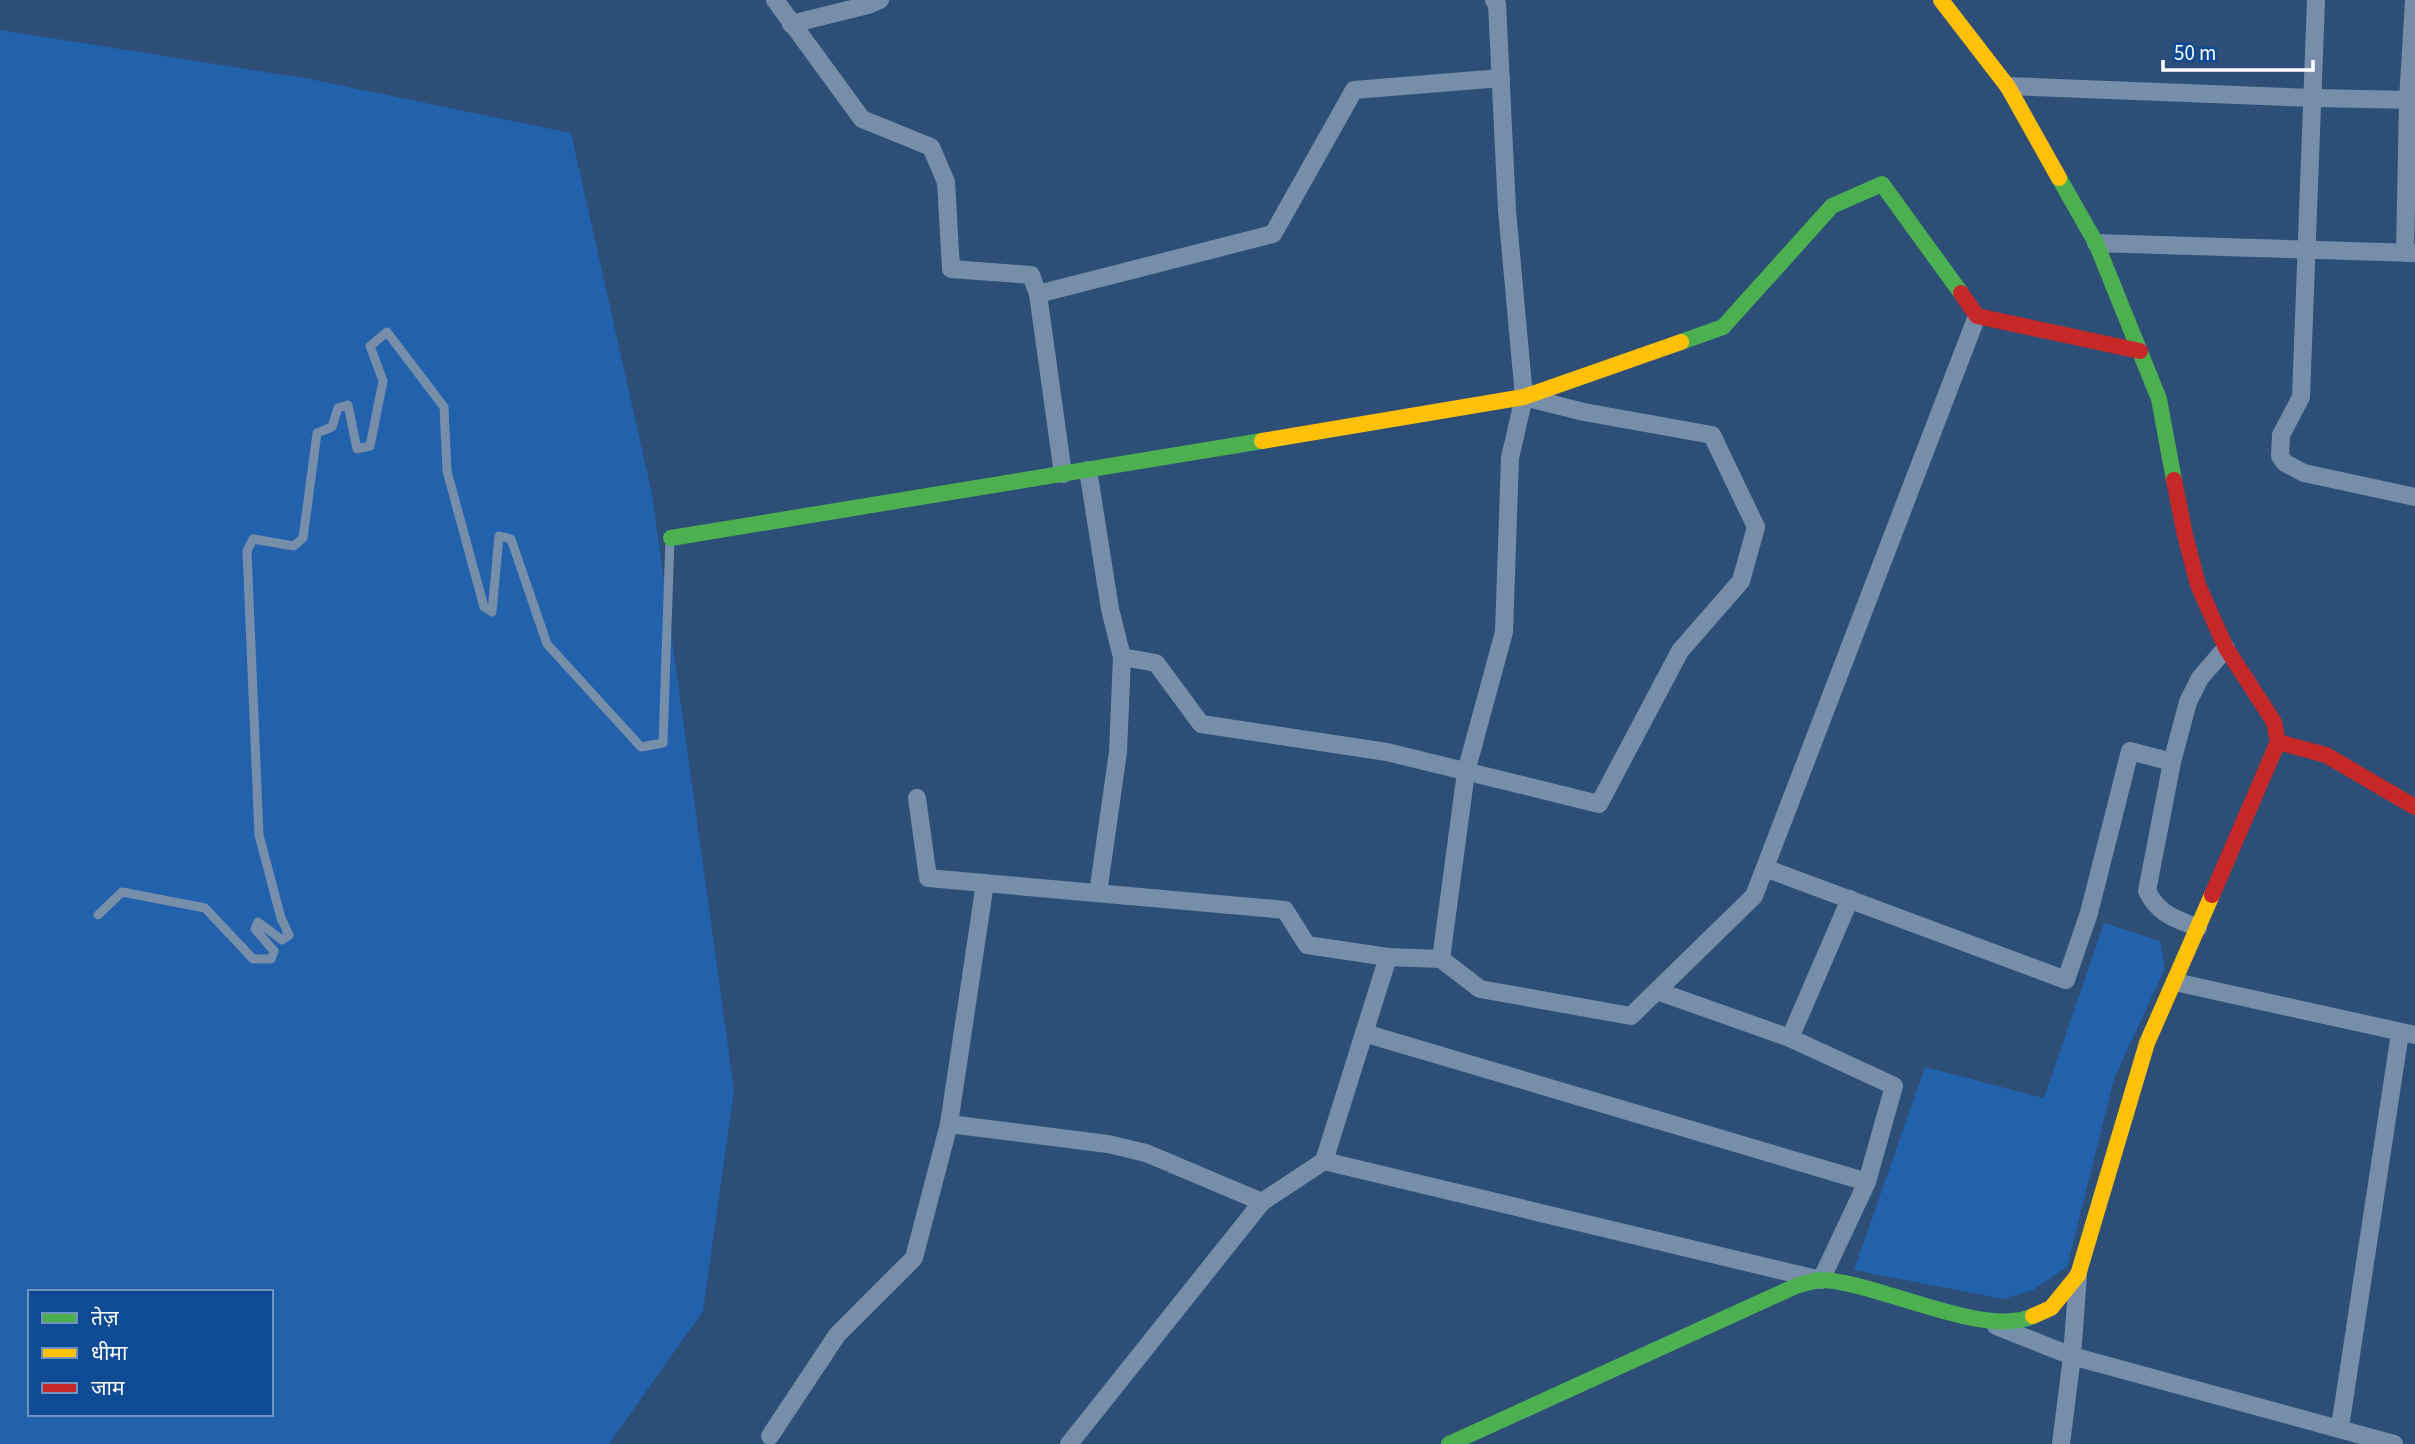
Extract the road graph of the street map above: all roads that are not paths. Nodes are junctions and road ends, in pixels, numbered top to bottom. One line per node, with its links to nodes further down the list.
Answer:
1 (880, 0): 7 (street)
2 (1494, 0): 8 (street)
3 (1941, 0): 9 (main road)
4 (2316, 0): 10 (street)
5 (2414, 0): 11 (street)
6 (770, 1): 7 (street)
7 (791, 24): 15 (street)
8 (1501, 78): 15 (street); 18 (street)
9 (2008, 86): 10 (street); 12 (main road)
10 (2312, 99): 11 (street); 13 (street)
11 (2411, 100): 14 (street)
12 (2096, 243): 13 (street); 17 (main road)
13 (2306, 249): 14 (street); 21 (street)
14 (2410, 253)
15 (1038, 294): 20 (street)
16 (1977, 316): 17 (main road); 18 (main road); 30 (street)
17 (2140, 351): 23 (main road)
18 (1524, 397): 19 (main road); 27 (street); 27 (street)
19 (1088, 470): 20 (main road); 24 (street)
20 (1062, 474): 22 (main road)
21 (2415, 497)
22 (671, 538): 34 (lane)
23 (2226, 648): 25 (main road); 26 (street)
24 (1122, 657): 27 (street); 32 (street)
25 (2278, 742): 29 (main road); 35 (main road)
26 (2172, 762): 33 (street); 35 (street)
27 (1466, 772): 37 (street)
28 (917, 798): 31 (street)
29 (2415, 807)
30 (1765, 868): 33 (street); 39 (street)
31 (985, 883): 32 (street); 43 (street)
32 (1098, 893): 36 (street)
33 (1850, 899): 42 (street)
34 (98, 915)
35 (2198, 928): 38 (main road)
36 (1388, 957): 37 (street); 40 (street)
37 (1441, 959): 39 (street)
38 (2175, 982): 41 (street); 47 (main road)
39 (1657, 991): 42 (street)
40 (1364, 1033): 44 (street); 45 (street)
41 (2407, 1034): 51 (street)
42 (1790, 1038): 45 (street)
43 (949, 1124): 46 (street); 52 (street)
44 (1324, 1161): 46 (street); 48 (street)
45 (1867, 1182): 48 (street)
46 (1262, 1202): 54 (street)
47 (2078, 1275): 49 (main road); 50 (street)
48 (1821, 1280): 49 (main road); 55 (main road)
49 (1983, 1321): 50 (street)
50 (2072, 1356): 51 (street); 56 (street)
51 (2340, 1427): 53 (street)
52 (770, 1436)
53 (2386, 1443)
54 (1069, 1444)
55 (1449, 1444)
56 (2061, 1444)

